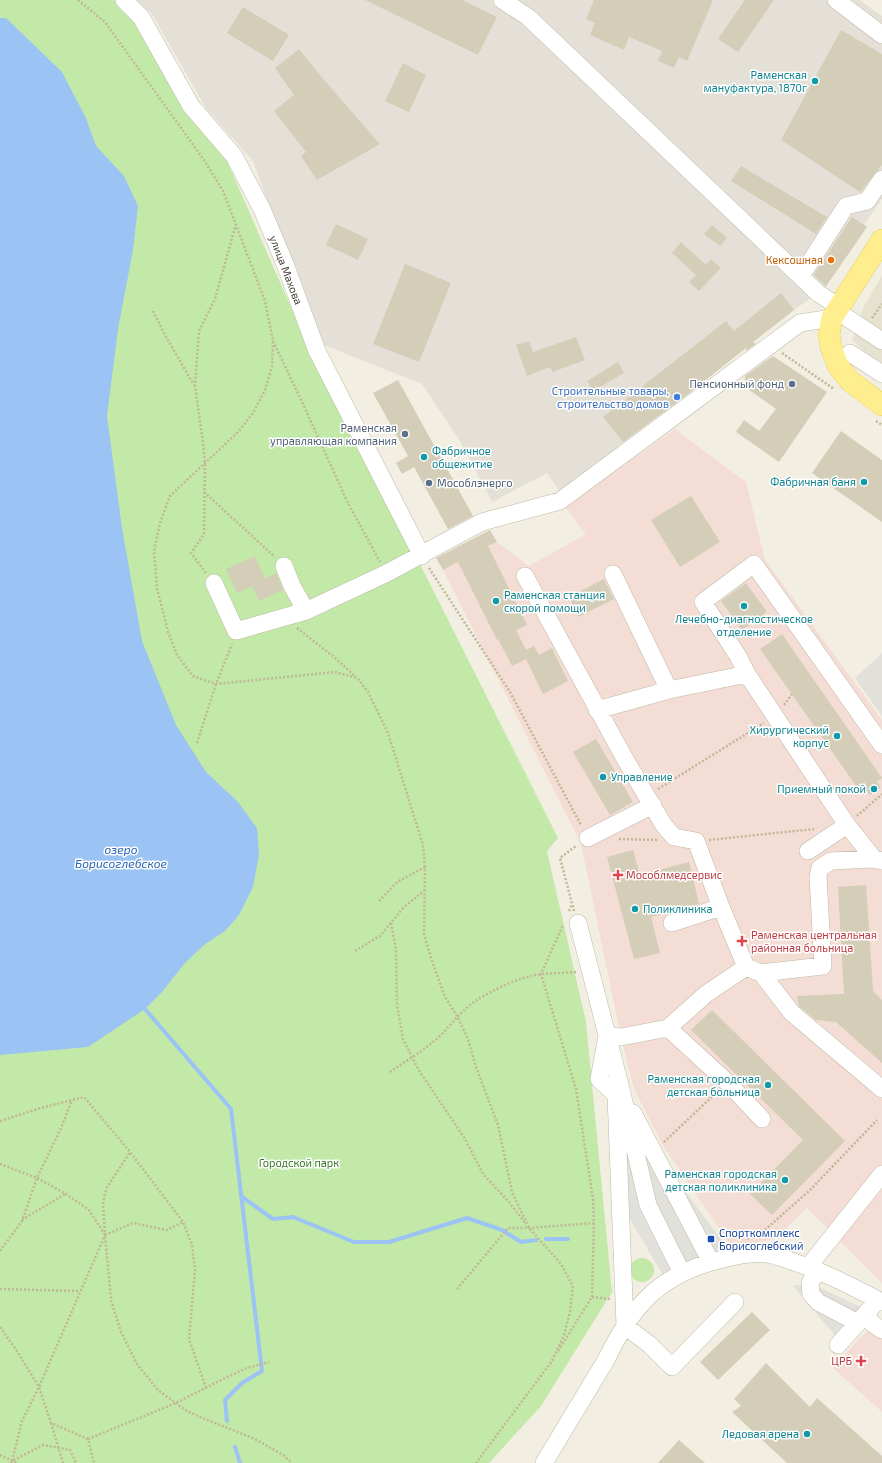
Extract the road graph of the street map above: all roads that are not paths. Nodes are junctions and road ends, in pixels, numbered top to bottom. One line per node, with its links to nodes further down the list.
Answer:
1 (124, 0): 13 (street, улица Махова)
2 (502, 0): 7 (street)
3 (836, 0): 4 (street)
4 (882, 35)
5 (882, 179): 7 (street)
6 (882, 240): 8 (main road)
7 (801, 276): 8 (street)
8 (836, 312): 9 (street); 12 (main road); 13 (street)
9 (882, 341)
10 (850, 353): 11 (street)
11 (882, 374)
12 (879, 413)
13 (422, 556): 18 (street)
14 (284, 566): 18 (street)
15 (613, 574): 20 (street)
16 (525, 576): 21 (street)
17 (214, 583): 18 (street)
18 (306, 612)
19 (746, 674): 20 (street); 22 (street); 24 (street)
20 (669, 690): 21 (street)
21 (597, 710): 23 (street)
22 (882, 745)
23 (650, 800): 25 (street); 28 (street)
24 (847, 825): 26 (street); 27 (street)
25 (588, 838)
26 (808, 852)
27 (880, 863): 31 (street)
28 (721, 907): 30 (street); 31 (street)
29 (578, 923): 33 (street)
30 (672, 923)
31 (754, 970): 32 (street); 35 (street)
32 (668, 1028): 33 (street); 36 (street)
33 (607, 1036): 34 (street); 44 (street)
34 (620, 1086): 38 (street); 40 (street)
35 (882, 1089)
36 (762, 1118)
37 (882, 1174): 39 (street)
38 (711, 1262): 39 (street); 40 (street)
39 (812, 1268): 41 (street); 43 (street)
40 (682, 1273): 44 (street)
41 (880, 1301): 43 (street)
42 (735, 1302): 44 (street)
43 (862, 1319): 45 (street); 46 (street)
44 (625, 1326): 47 (street)
45 (882, 1330)
46 (838, 1345)
47 (544, 1463)

